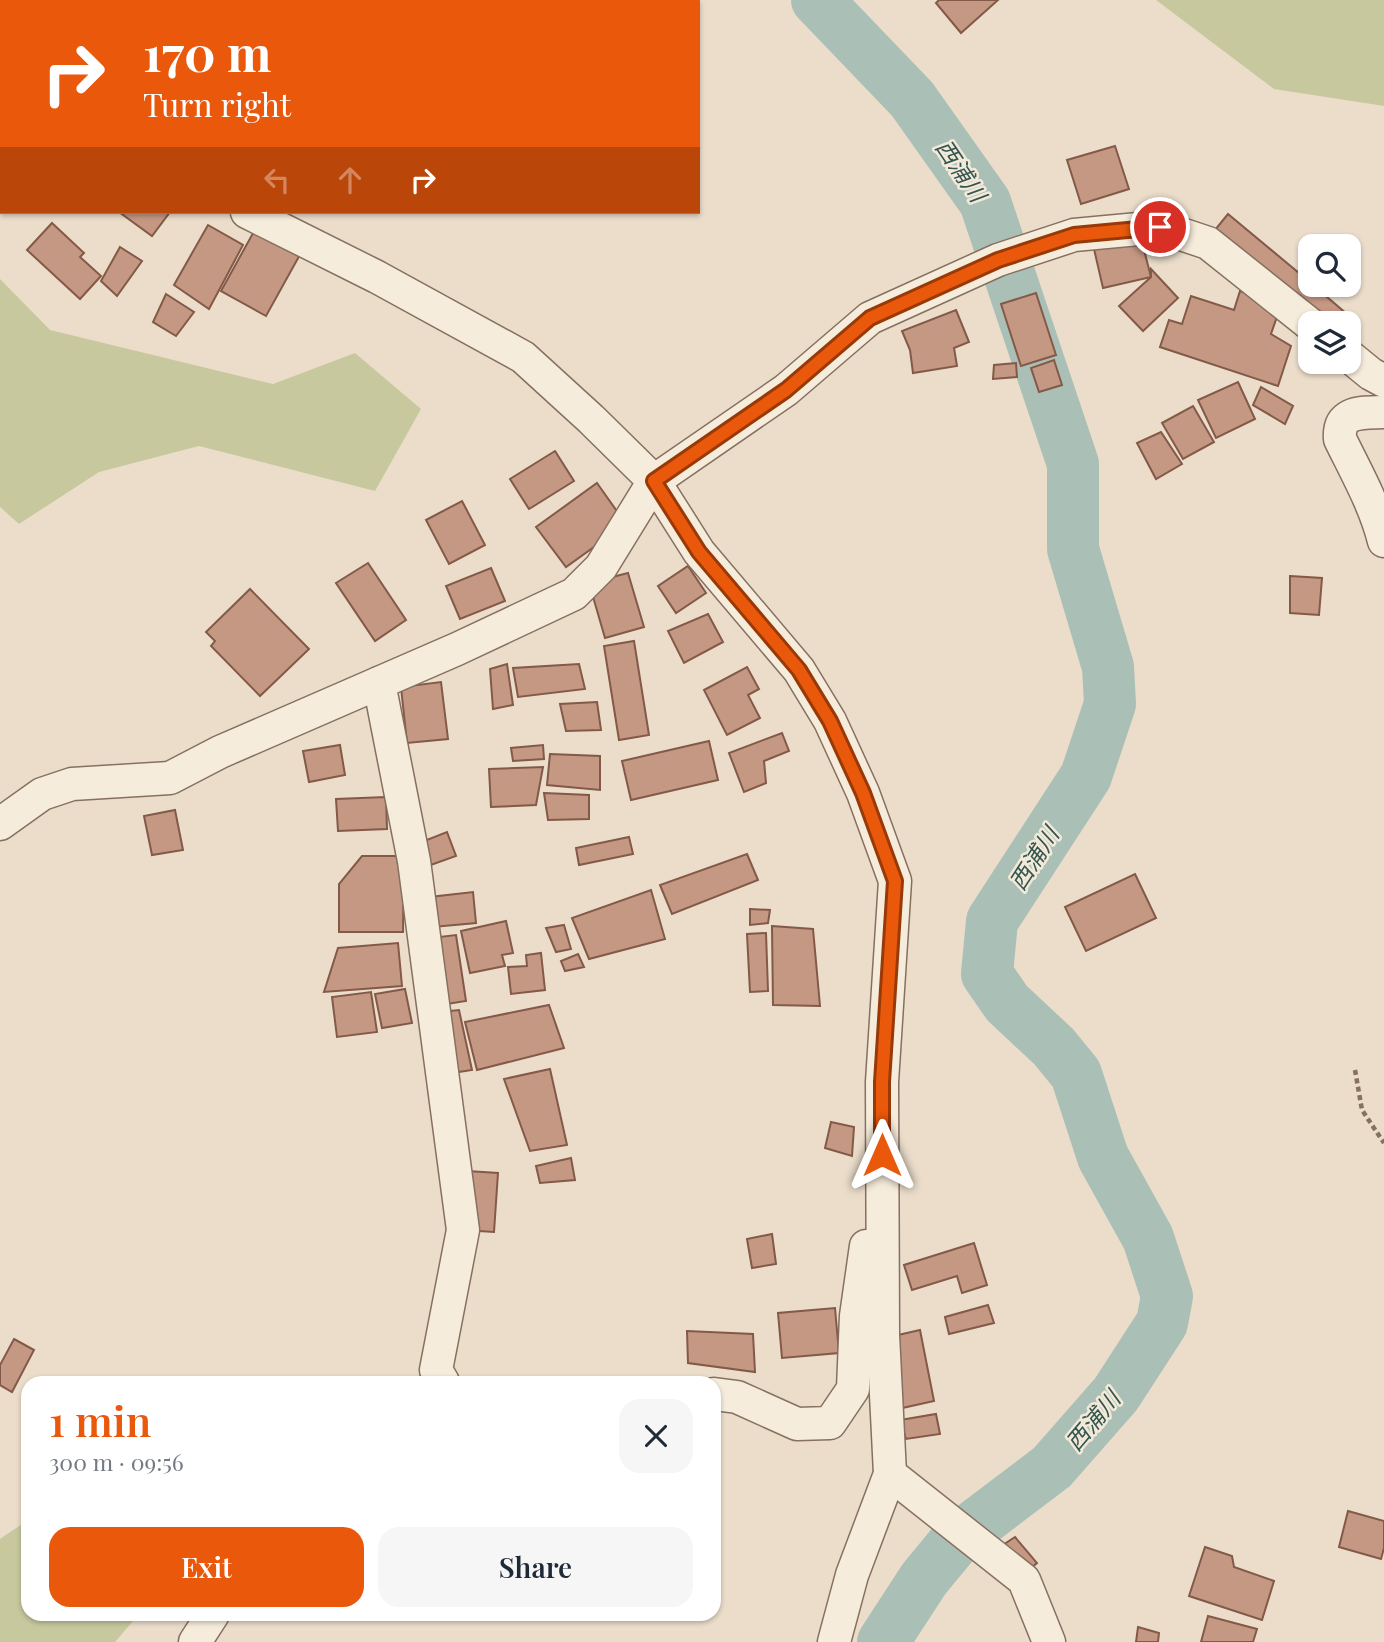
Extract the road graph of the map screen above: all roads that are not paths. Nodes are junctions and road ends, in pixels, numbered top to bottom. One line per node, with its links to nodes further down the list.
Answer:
1 (251, 214): 6 (street)
2 (1298, 315): 6 (street)
3 (1361, 366): 4 (street)
4 (1384, 381)
5 (1384, 412): 7 (street)
6 (654, 481): 8 (street); 10 (street)
7 (1384, 541)
8 (379, 683): 9 (street); 11 (street)
9 (0, 824)
10 (882, 1130): 12 (street); 13 (street)
11 (440, 1376)
12 (721, 1395)
13 (890, 1474): 16 (street); 17 (street)
14 (208, 1621): 15 (street)
15 (195, 1642)
16 (834, 1642)
17 (1049, 1642)

